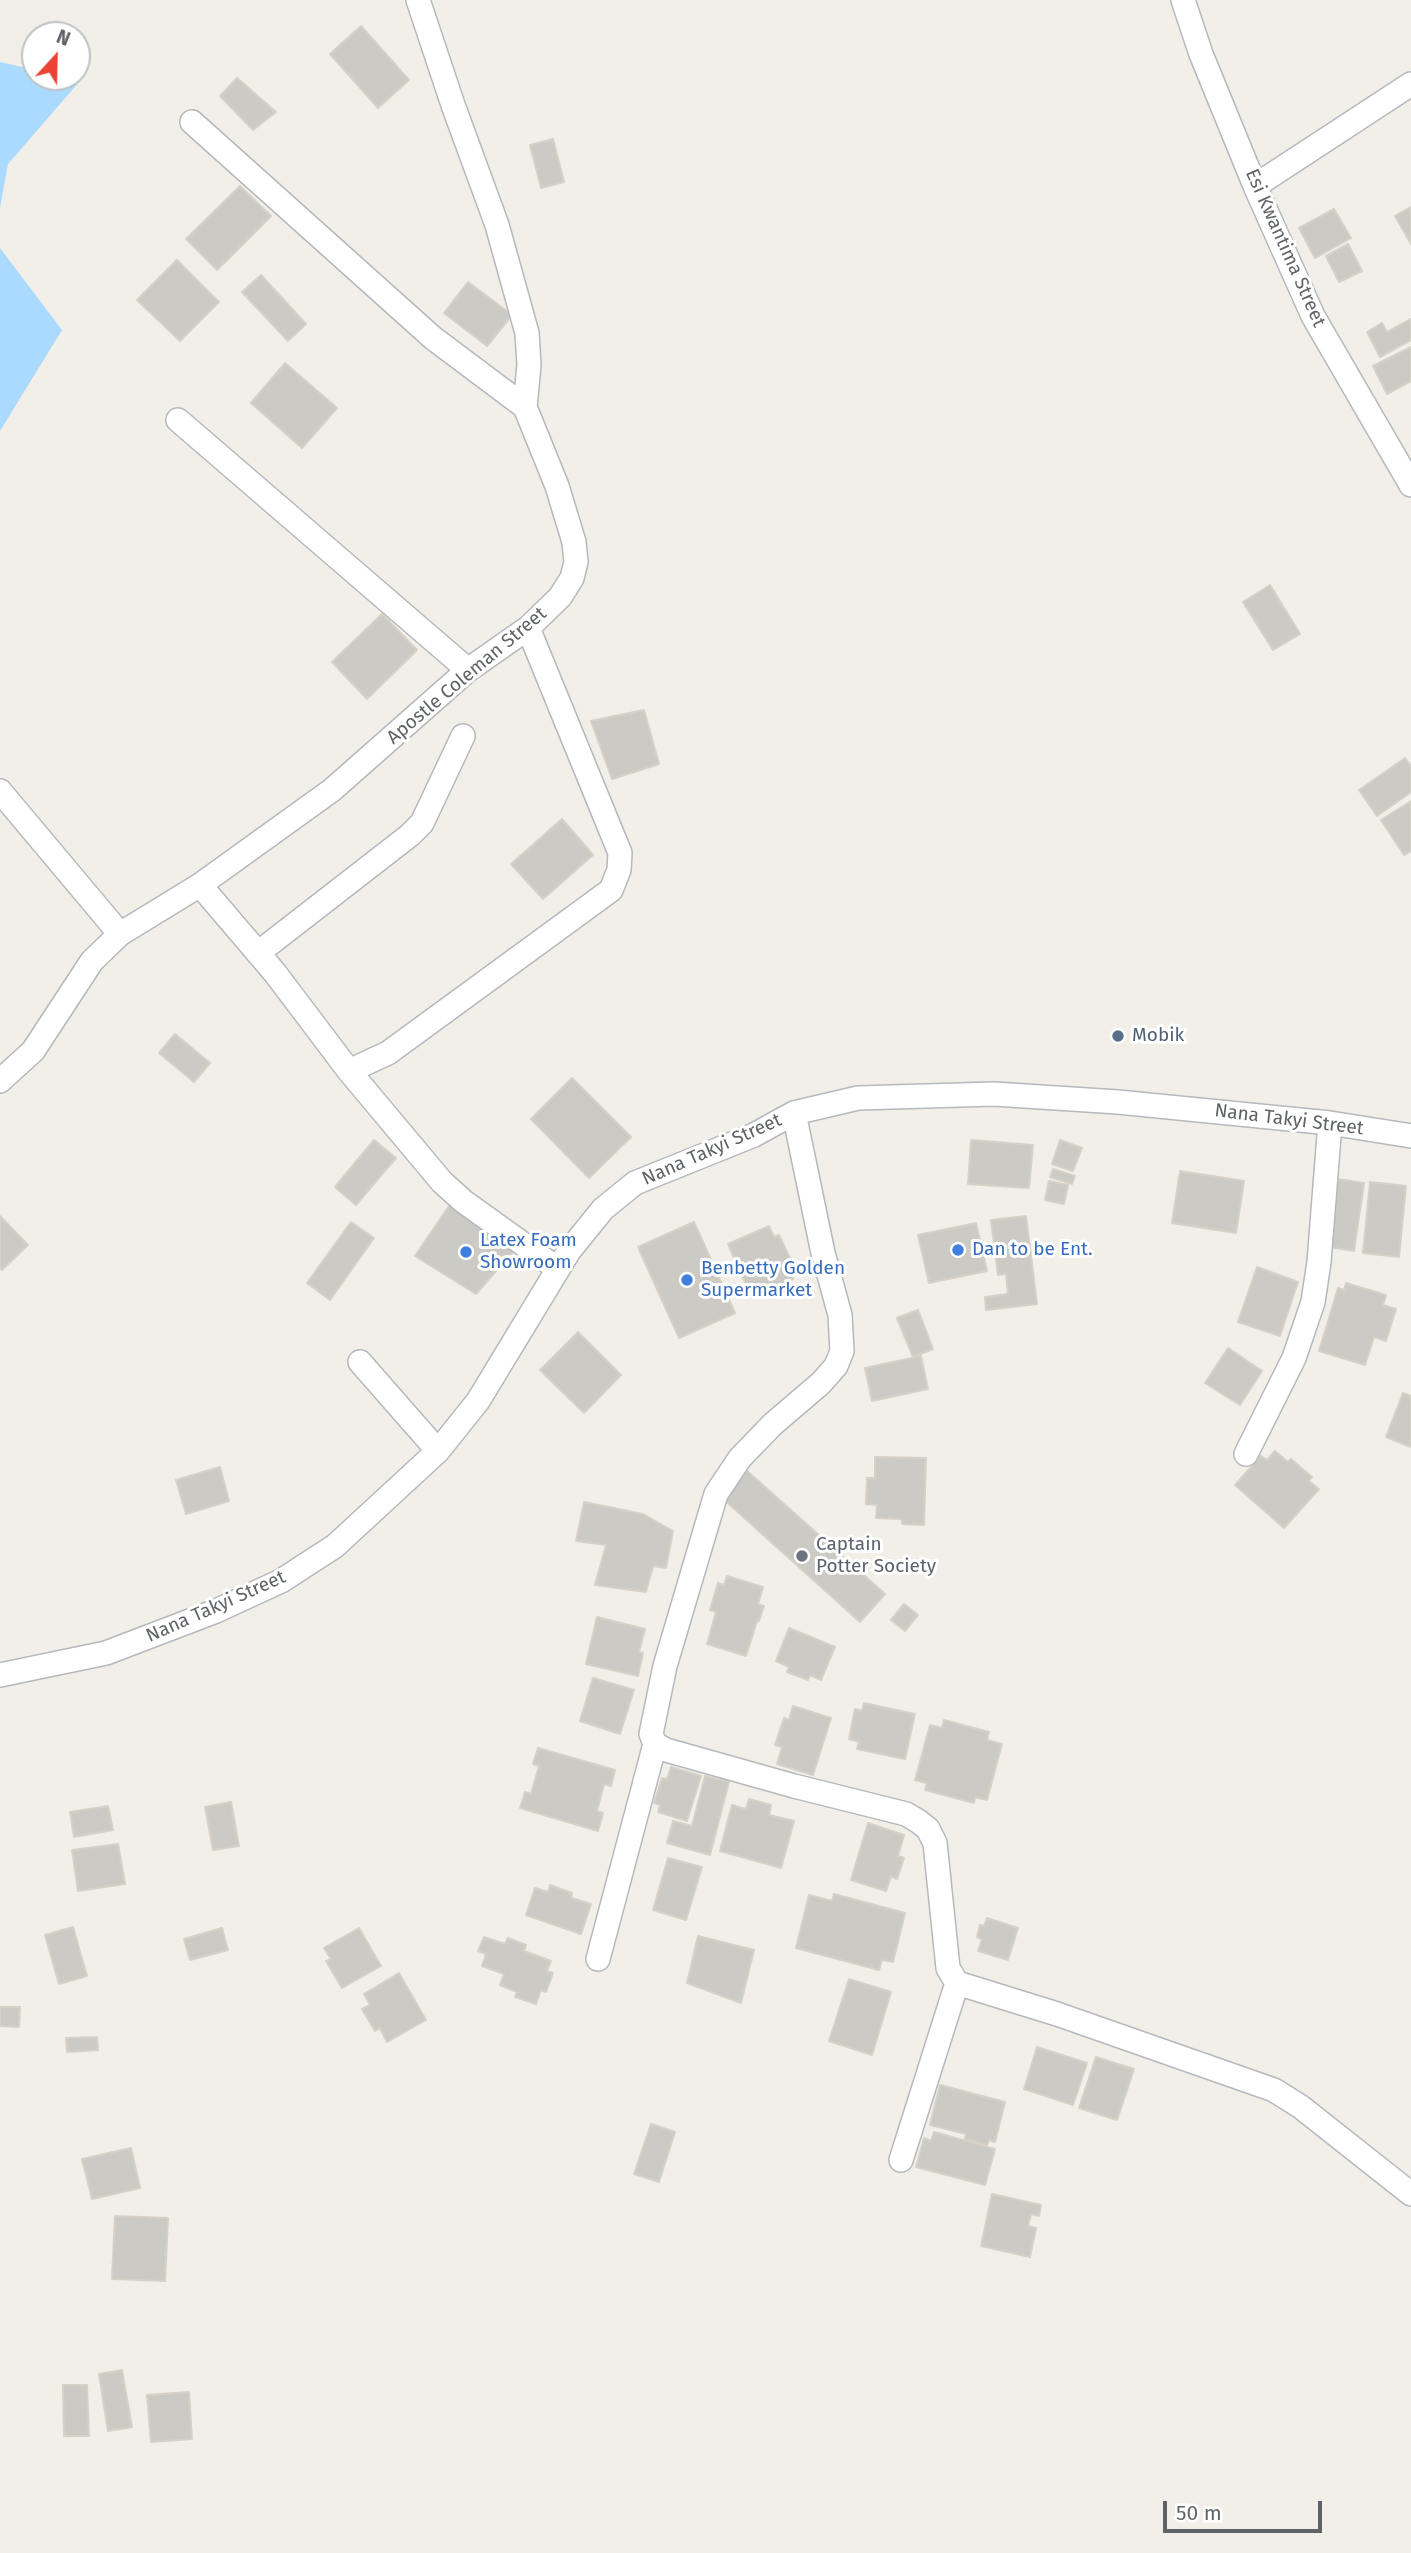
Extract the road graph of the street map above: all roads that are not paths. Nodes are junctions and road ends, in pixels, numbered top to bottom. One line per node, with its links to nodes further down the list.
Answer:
1 (418, 0): 6 (street, Apostle Coleman Street)
2 (1183, 0): 5 (street, Esi Kwantima Street)
3 (1411, 84): 5 (street)
4 (192, 122): 6 (street)
5 (1255, 186): 8 (street, Esi Kwantima Street)
6 (525, 407): 9 (street, Apostle Coleman Street)
7 (178, 420): 10 (street)
8 (1411, 485)
9 (528, 628): 10 (street, Apostle Coleman Street); 16 (street)
10 (468, 670): 13 (street, Apostle Coleman Street)
11 (463, 736): 15 (street)
12 (0, 791): 14 (street)
13 (200, 885): 14 (street, Apostle Coleman Street); 15 (street)
14 (120, 934): 17 (street, Apostle Coleman Street)
15 (258, 953): 16 (street)
16 (349, 1071): 21 (street)
17 (0, 1081)
18 (794, 1113): 19 (street, Nana Takyi Street); 21 (street, Nana Takyi Street); 26 (street)
19 (1330, 1123): 20 (street, Nana Takyi Street); 24 (street)
20 (1411, 1136)
21 (558, 1269): 23 (street, Nana Takyi Street)
22 (360, 1362): 23 (street)
23 (439, 1451): 25 (street, Nana Takyi Street)
24 (1245, 1454)
25 (0, 1675)
26 (656, 1744): 27 (street); 28 (street)
27 (598, 1959)
28 (957, 1983): 29 (street); 30 (street)
29 (901, 2160)
30 (1411, 2194)

